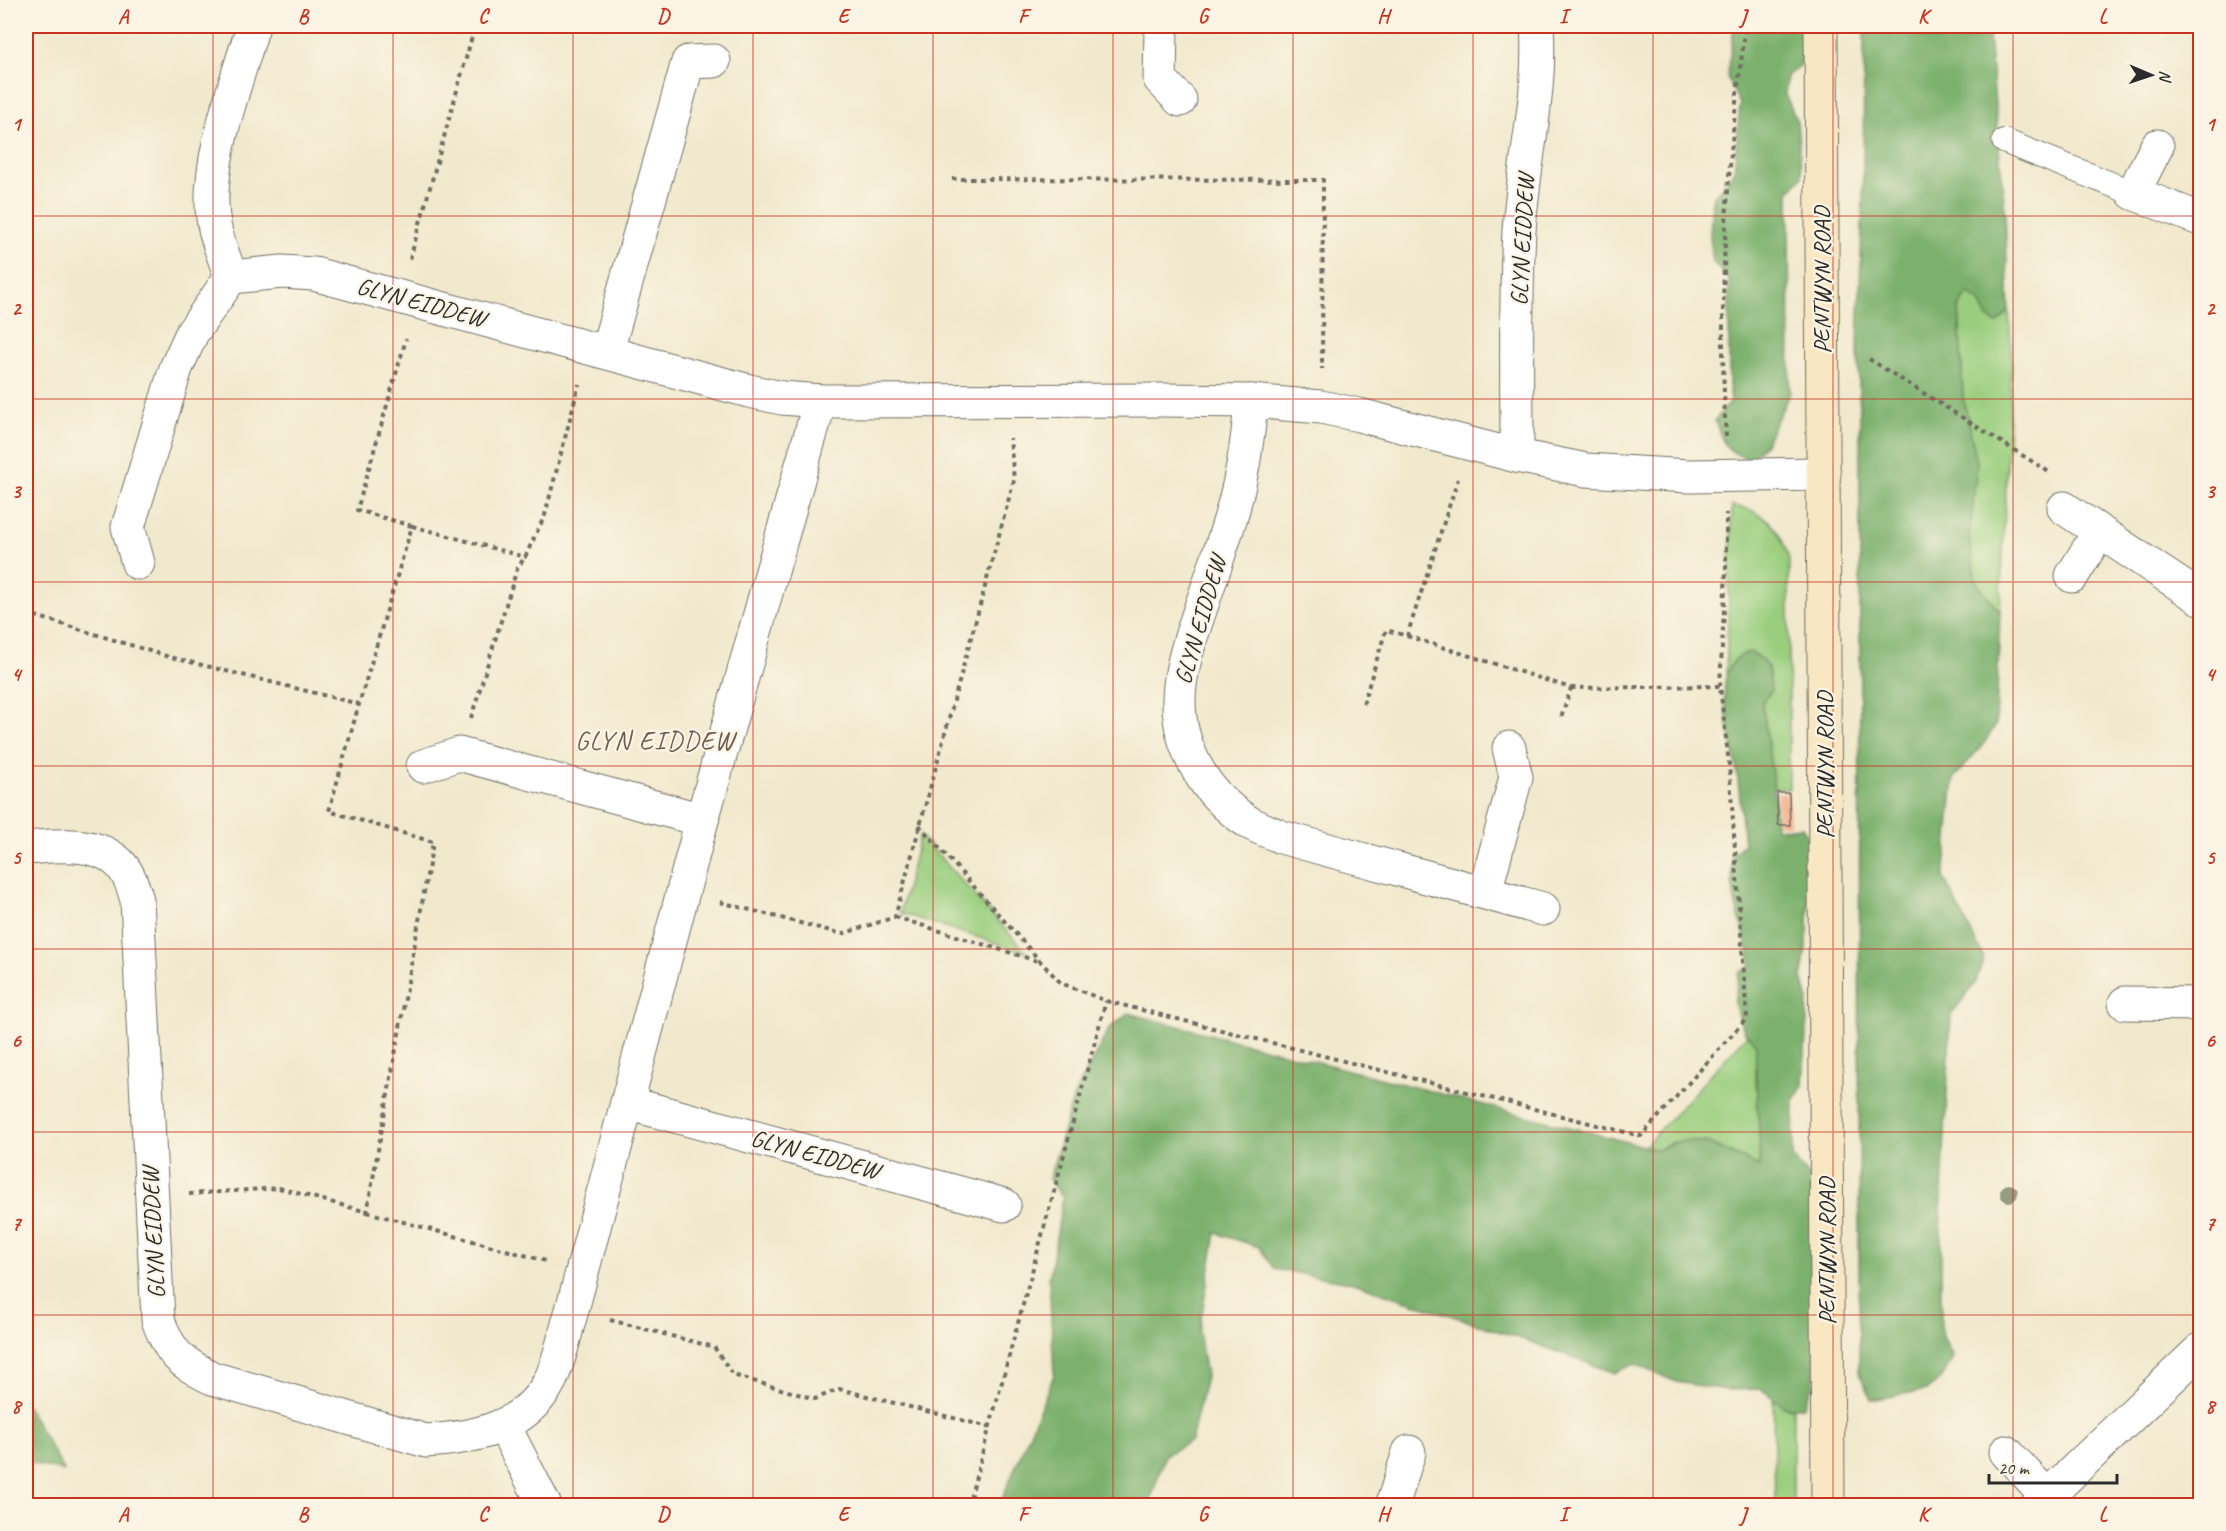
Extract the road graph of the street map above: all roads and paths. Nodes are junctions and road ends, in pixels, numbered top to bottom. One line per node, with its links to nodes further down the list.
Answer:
1 (253, 26): 14 (street)
2 (475, 26): 15 (path)
3 (1163, 26): 8 (street)
4 (1537, 26): 24 (street, GLYN EIDDEW)
5 (1746, 26): 23 (path)
6 (1821, 26): 25 (street, PENTWYN ROAD)
7 (714, 61): 16 (street)
8 (1180, 100)
9 (2004, 141): 12 (lane)
10 (2157, 146): 12 (street)
11 (952, 179): 21 (path)
12 (2133, 193): 13 (street)
13 (2200, 219)
14 (231, 277): 15 (street, GLYN EIDDEW); 31 (street)
15 (408, 299): 16 (street, GLYN EIDDEW); 28 (path)
16 (598, 349): 18 (street, GLYN EIDDEW); 30 (path)
17 (1869, 359): 27 (path)
18 (820, 401): 20 (street, GLYN EIDDEW); 44 (street, GLYN EIDDEW)
19 (1251, 401): 20 (street, GLYN EIDDEW); 21 (street, GLYN EIDDEW); 47 (street, GLYN EIDDEW)
20 (1006, 402): 45 (path)
21 (1321, 407): 22 (street, GLYN EIDDEW)
22 (1469, 444): 24 (street, GLYN EIDDEW); 35 (path)
23 (1727, 446)
24 (1517, 456): 25 (street, GLYN EIDDEW)
25 (1824, 474): 70 (street, PENTWYN ROAD)
26 (1726, 508): 36 (path)
27 (2064, 508): 29 (street)
28 (412, 526): 30 (path); 38 (path)
29 (2099, 531): 32 (street); 33 (street)
30 (525, 557): 42 (path)
31 (138, 563)
32 (2072, 576)
33 (2200, 598)
34 (26, 613): 38 (path)
35 (1407, 636): 37 (path); 39 (path)
36 (1720, 686): 37 (path); 52 (path)
37 (1571, 688): 40 (path)
38 (359, 704): 58 (path)
39 (1363, 704)
40 (1561, 718)
41 (1509, 748): 47 (street)
42 (459, 754): 43 (street); 44 (street)
43 (423, 766)
44 (702, 820): 48 (street, GLYN EIDDEW)
45 (918, 825): 50 (path); 51 (path)
46 (26, 848): 56 (street, GLYN EIDDEW)
47 (1485, 892): 49 (street, GLYN EIDDEW)
48 (683, 893): 50 (path); 55 (street, GLYN EIDDEW)
49 (1543, 909)
50 (895, 917): 51 (path)
51 (1040, 962): 52 (path)
52 (1106, 1001): 63 (path)
53 (2125, 1003): 54 (street)
54 (2200, 1004)
55 (627, 1102): 57 (street, GLYN EIDDEW); 59 (street, GLYN EIDDEW)
56 (151, 1196): 58 (path); 62 (street, GLYN EIDDEW)
57 (1004, 1205)
58 (367, 1212): 59 (path)
59 (582, 1271): 60 (street, GLYN EIDDEW)
60 (572, 1310): 62 (street, GLYN EIDDEW); 63 (path)
61 (2200, 1350): 66 (street)
62 (504, 1426): 67 (street)
63 (989, 1427): 68 (path)
64 (1409, 1452): 69 (street)
65 (2006, 1452): 66 (street)
66 (2042, 1501)
67 (545, 1506)
68 (968, 1506)
69 (1392, 1506)
70 (1828, 1506)

